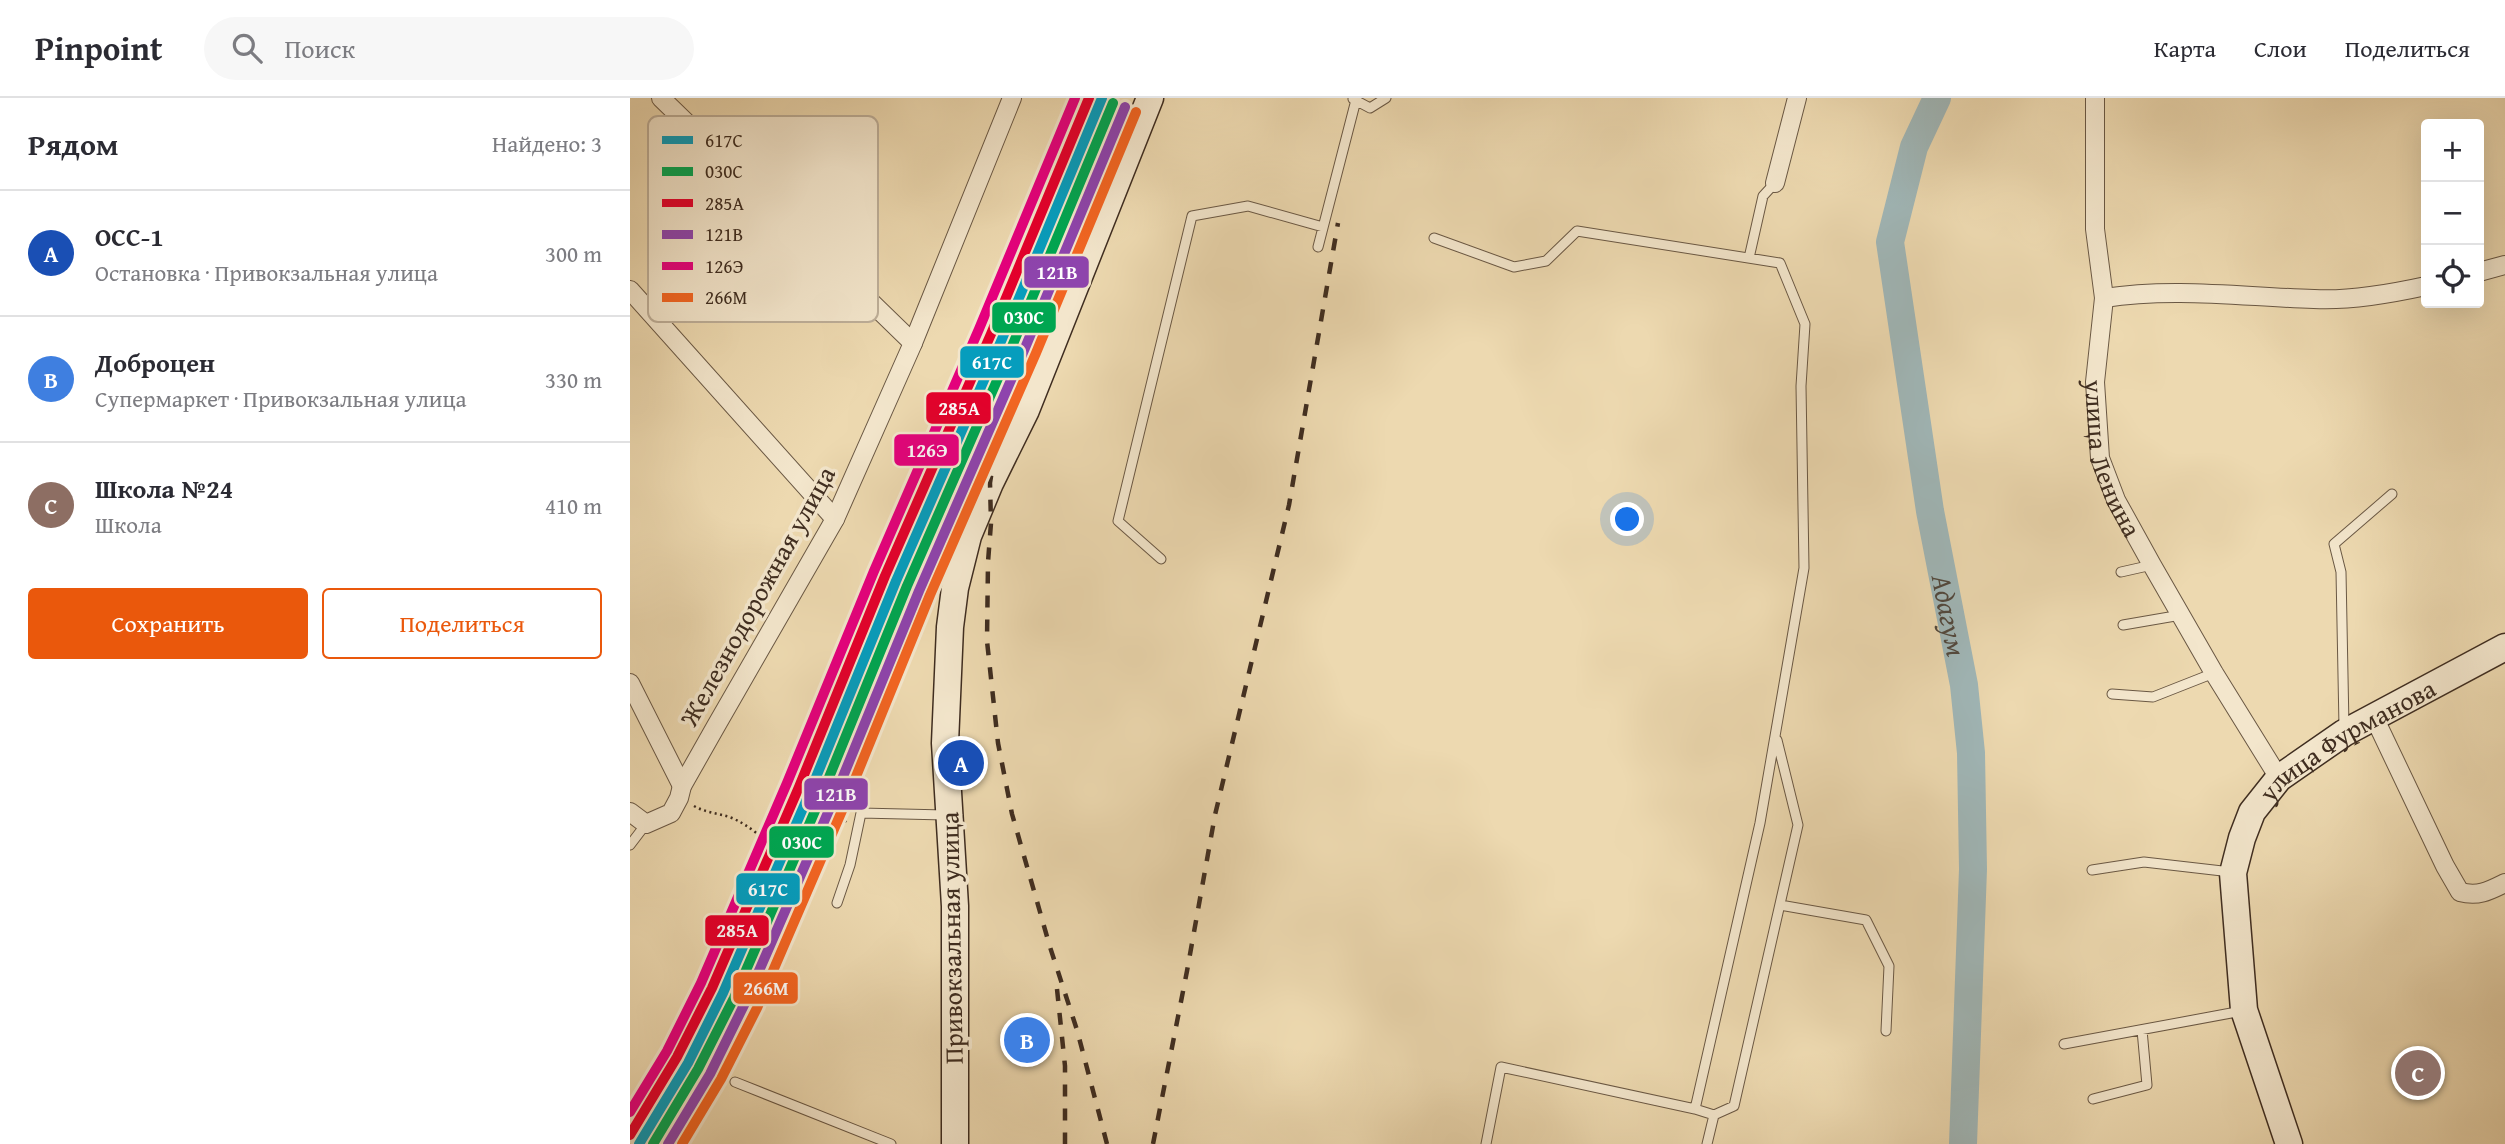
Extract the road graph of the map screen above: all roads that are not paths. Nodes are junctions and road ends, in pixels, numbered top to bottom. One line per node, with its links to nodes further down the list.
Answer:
1 (661, 98): 8 (street)
2 (1012, 98): 22 (street, Железнодорожная улица)
3 (1150, 98): 39 (main road, Привокзальная улица)
4 (1386, 98): 7 (lane)
5 (1797, 98): 9 (street)
6 (2095, 98): 18 (street, улица Ленина)
7 (1354, 99): 10 (lane)
8 (679, 116)
9 (1775, 183): 13 (lane)
10 (1323, 227): 12 (lane); 25 (lane)
11 (1434, 238): 13 (lane)
12 (1318, 247)
13 (1749, 258): 36 (lane)
14 (2505, 265): 15 (street)
15 (2484, 271)
16 (2421, 287): 18 (street)
17 (630, 290): 19 (street)
18 (2104, 299): 26 (street, улица Ленина)
19 (648, 310)
20 (878, 310): 22 (street)
21 (659, 322): 24 (street)
22 (912, 343): 24 (street, Железнодорожная улица)
23 (2392, 495): 35 (lane)
24 (835, 519): 38 (street, Железнодорожная улица)
25 (1161, 559)
26 (2152, 565): 27 (lane); 28 (street, улица Ленина)
27 (2121, 572)
28 (2181, 615): 29 (lane); 31 (street, улица Ленина)
29 (2123, 625)
30 (2505, 648): 34 (main road, улица Фурманова)
31 (2214, 673): 33 (lane); 37 (street, улица Ленина)
32 (630, 683): 38 (street)
33 (2112, 694)
34 (2374, 717): 35 (main road, улица Фурманова); 44 (street)
35 (2344, 733): 37 (main road, улица Фурманова)
36 (1775, 735): 46 (lane); 53 (lane)
37 (2279, 778): 43 (main road, улица Фурманова)
38 (681, 792): 40 (street, Железнодорожная улица)
39 (949, 815): 45 (lane); 56 (main road, Привокзальная улица)
40 (638, 819): 41 (lane)
41 (630, 845)
42 (2092, 870): 43 (lane)
43 (2233, 873): 47 (main road)
44 (2505, 883)
45 (837, 903)
46 (1780, 905): 49 (lane); 54 (lane)
47 (2244, 1010): 48 (lane); 59 (main road)
48 (2142, 1030): 50 (lane); 52 (lane)
49 (1886, 1031)
50 (2064, 1044)
51 (736, 1082): 55 (lane)
52 (2093, 1099)
53 (1695, 1109): 54 (lane); 57 (lane)
54 (1714, 1115): 58 (lane)
55 (891, 1144)
56 (955, 1144)
57 (1486, 1144)
58 (1707, 1144)
59 (2288, 1144)

